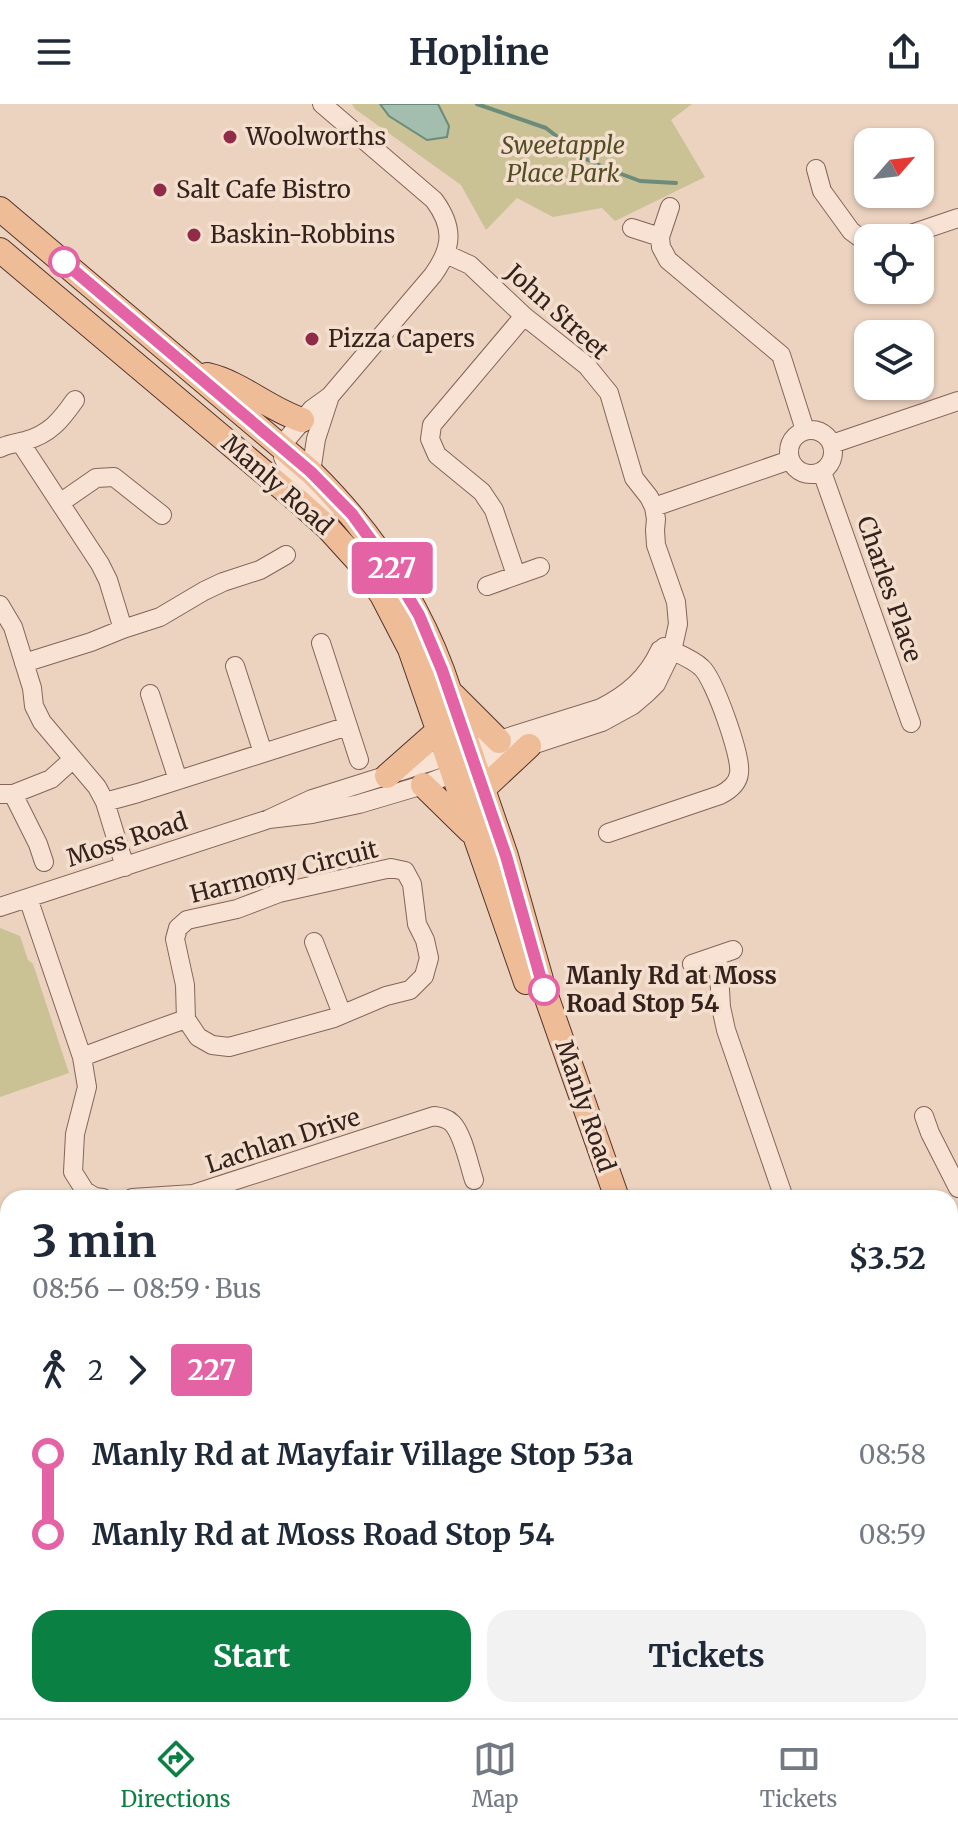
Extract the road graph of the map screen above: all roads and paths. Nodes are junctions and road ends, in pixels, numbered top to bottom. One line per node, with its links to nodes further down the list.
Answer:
1 (322, 104): 11 (street)
2 (816, 169): 8 (street)
3 (670, 207): 9 (street)
4 (0, 209): 13 (main road, Manly Road)
5 (958, 218): 6 (street)
6 (934, 226)
7 (632, 228): 9 (street)
8 (854, 233)
9 (660, 237): 18 (street)
10 (0, 250): 29 (main road, Manly Road)
11 (446, 254): 12 (street, John Street); 14 (street)
12 (524, 316): 27 (street, John Street); 32 (street)
13 (193, 371): 17 (main road); 21 (main road, Manly Road)
14 (330, 396): 17 (street); 24 (street)
15 (75, 400): 19 (street)
16 (958, 401): 20 (street)
17 (302, 420): 21 (street)
18 (805, 430): 20 (street); 23 (street)
19 (20, 442): 22 (street); 26 (street)
20 (832, 444): 25 (street)
21 (284, 447): 24 (main road, Manly Road); 29 (street)
22 (0, 448)
23 (790, 460): 25 (street); 27 (street)
24 (311, 472): 41 (main road, Manly Road)
25 (822, 472): 43 (street, Charles Place)
26 (60, 503): 28 (street); 35 (street)
27 (654, 507): 38 (street, John Street)
28 (162, 515)
29 (327, 527): 45 (main road, Manly Road)
30 (286, 555): 35 (street)
31 (540, 567): 32 (street)
32 (516, 575): 33 (street)
33 (487, 586)
34 (0, 605): 37 (street)
35 (123, 629): 39 (street)
36 (321, 643): 44 (street)
37 (8, 648): 39 (street)
38 (667, 649): 46 (street, John Street); 47 (street, John Street); 59 (street)
39 (24, 663): 49 (street)
40 (235, 666): 48 (street)
41 (449, 690): 46 (main road); 51 (main road, Manly Road)
42 (150, 694): 53 (street)
43 (911, 723)
44 (348, 726): 48 (street); 50 (street)
45 (439, 730): 51 (main road, Manly Road); 52 (main road)
46 (499, 741): 51 (street, John Street)
47 (529, 746): 51 (street, John Street); 55 (main road)
48 (263, 753): 53 (street)
49 (72, 760): 56 (street); 57 (street)
50 (359, 760)
51 (461, 761): 52 (street, Moss Road); 54 (street, Moss Road); 55 (main road, Manly Road); 60 (main road, Manly Road)
52 (387, 776): 58 (street, Moss Road)
53 (178, 780): 57 (street)
54 (423, 785): 58 (street, Moss Road); 60 (main road)
55 (483, 789): 76 (main road, Manly Road)
56 (6, 794): 61 (street)
57 (105, 802): 62 (street)
58 (269, 819): 62 (street, Moss Road)
59 (608, 833)
60 (474, 836): 75 (main road, Manly Road)
61 (44, 862)
62 (125, 867): 63 (street, Moss Road)
63 (28, 898): 64 (street, Moss Road); 69 (street)
64 (0, 907)
65 (314, 942): 67 (street)
66 (692, 964): 77 (street)
67 (342, 1014): 68 (street, Harmony Circuit); 68 (street, Harmony Circuit)
68 (186, 1019): 69 (street)
69 (80, 1051): 73 (street)
70 (924, 1116): 71 (street)
71 (958, 1186)
72 (476, 1188): 74 (street, Lachlan Drive)
73 (84, 1190)
74 (205, 1190)
75 (596, 1190)
76 (614, 1190)
77 (781, 1190)

